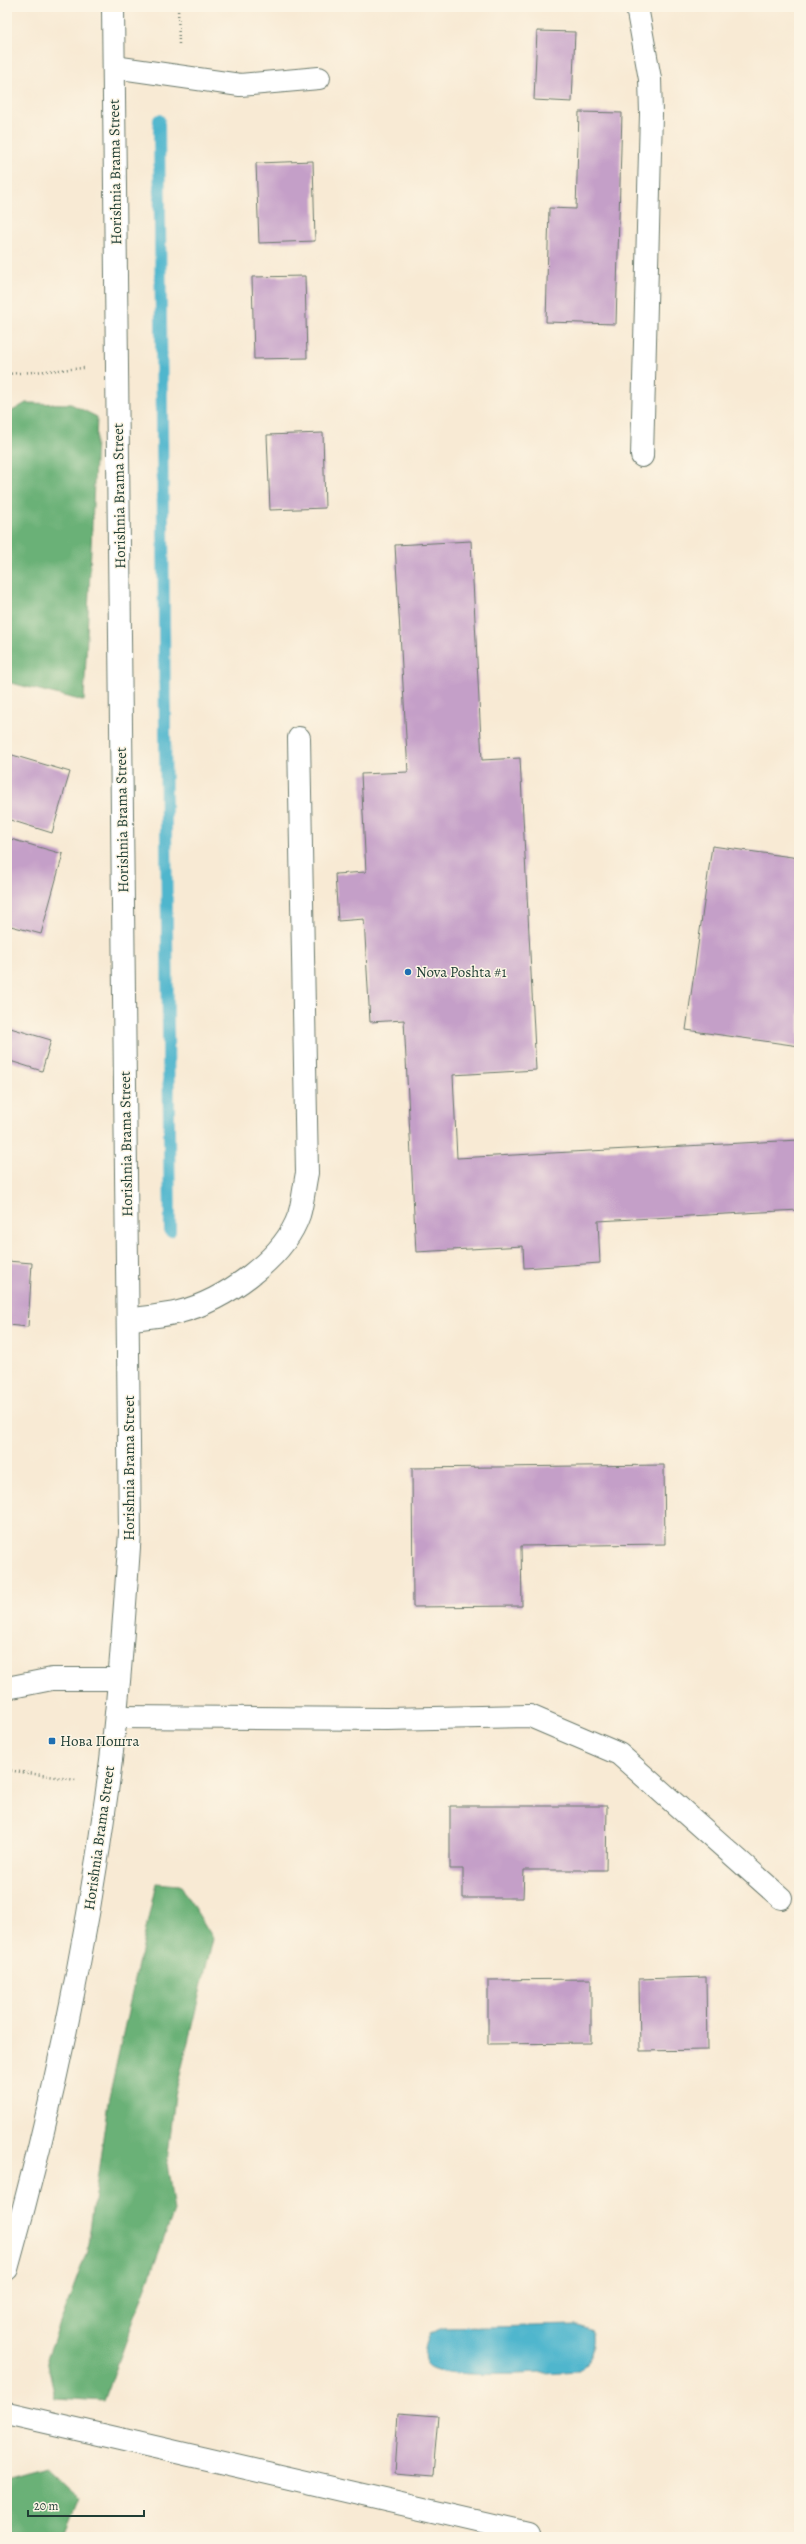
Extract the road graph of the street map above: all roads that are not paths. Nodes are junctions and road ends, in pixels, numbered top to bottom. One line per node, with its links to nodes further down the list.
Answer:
1 (114, 7): 3 (street, Horishnia Brama Street)
2 (637, 7): 5 (street)
3 (114, 67): 4 (street); 7 (street, Horishnia Brama Street)
4 (319, 78)
5 (642, 456)
6 (300, 738): 7 (street)
7 (128, 1320): 8 (street, Horishnia Brama Street)
8 (119, 1679): 9 (street); 10 (street, Horishnia Brama Street)
9 (7, 1688)
10 (116, 1717): 11 (street); 12 (street, Horishnia Brama Street)
11 (781, 1898)
12 (7, 2269)
13 (7, 2412): 14 (street)
14 (528, 2533)

